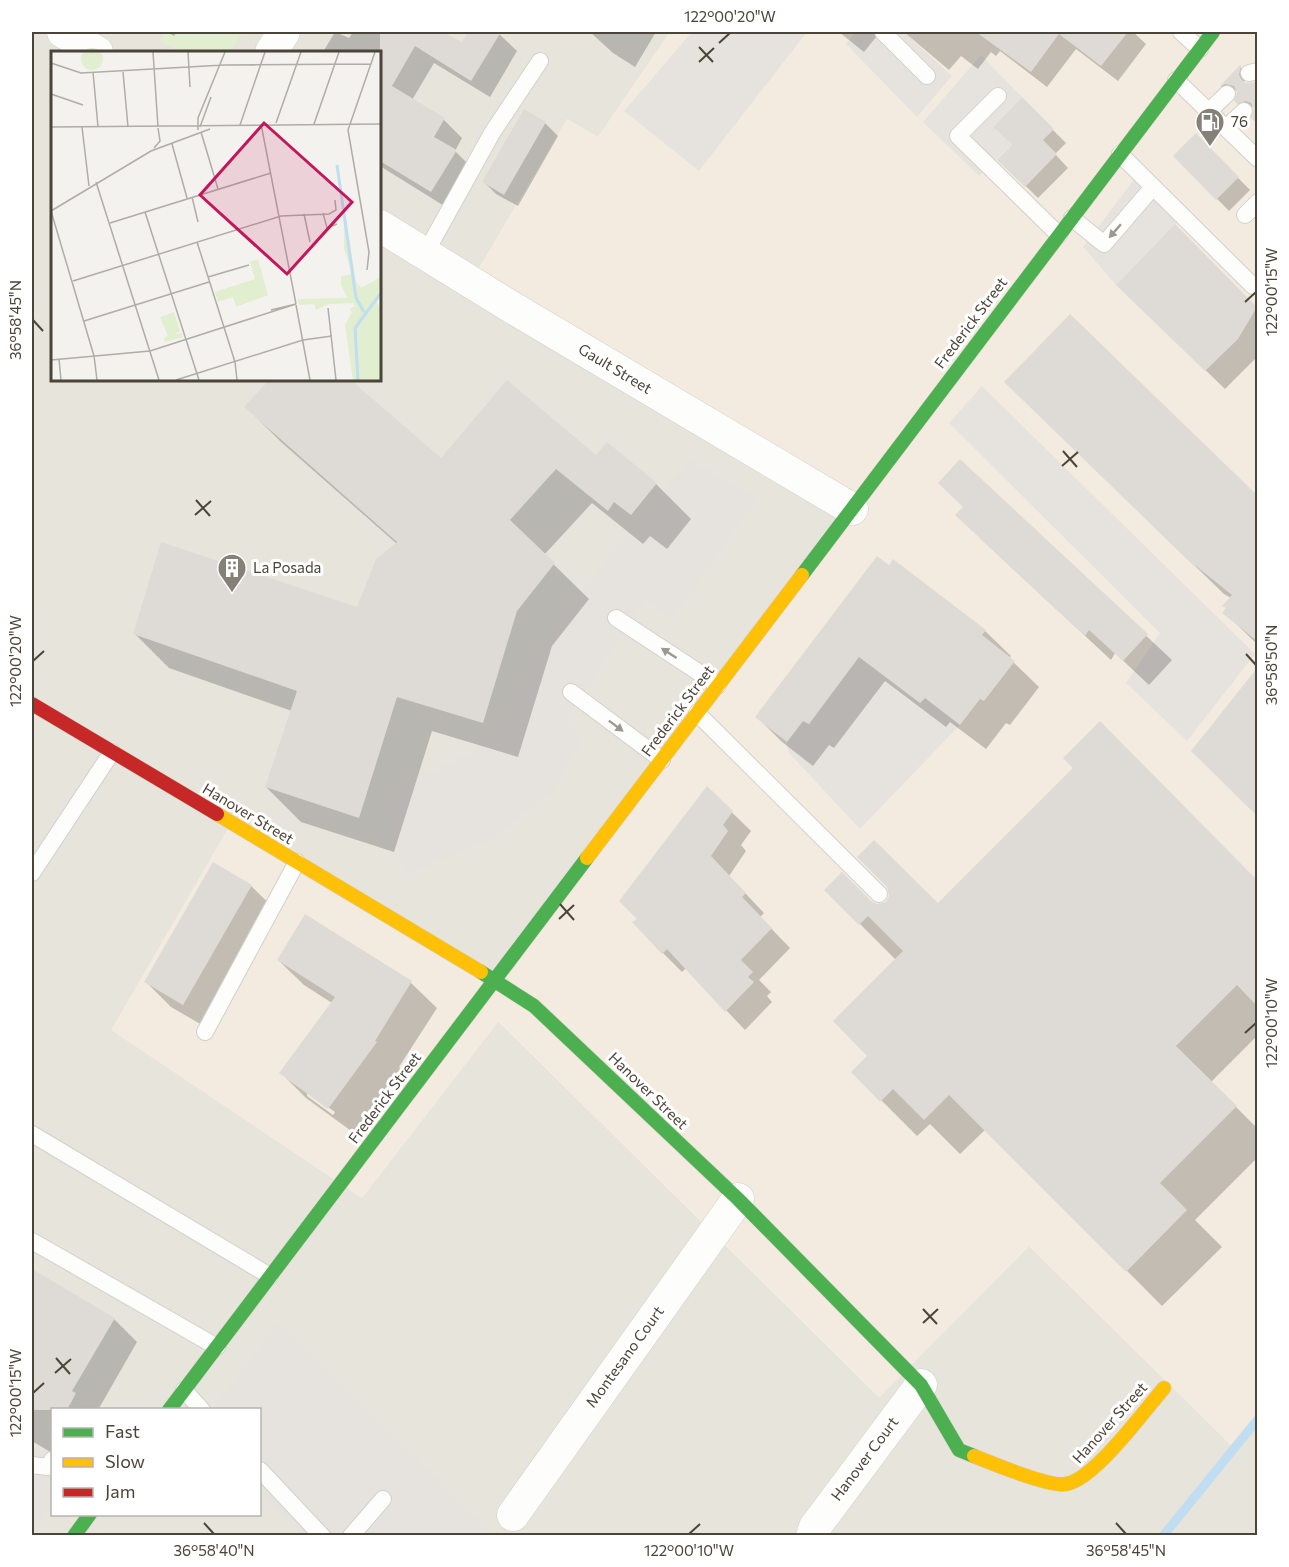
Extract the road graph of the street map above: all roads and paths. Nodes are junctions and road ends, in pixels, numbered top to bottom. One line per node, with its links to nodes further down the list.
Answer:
1 (63, 32): 7 (street)
2 (284, 32): 8 (street)
3 (883, 32): 10 (lane)
4 (1181, 32): 6 (lane)
5 (1213, 32): 6 (main road, Frederick Street)
6 (1200, 49): 11 (main road, Frederick Street)
7 (95, 51)
8 (273, 51)
9 (540, 61): 25 (lane)
10 (927, 76)
11 (1176, 80): 14 (lane); 18 (main road, Frederick Street)
12 (1227, 94): 14 (lane)
13 (998, 96): 24 (lane)
14 (1209, 111): 16 (lane)
15 (1244, 111): 16 (lane)
16 (1226, 128): 17 (lane)
17 (1254, 149)
18 (1120, 154): 19 (lane); 22 (main road, Frederick Street)
19 (1153, 187): 22 (lane, one-way to 22); 26 (lane)
20 (1257, 202): 21 (lane)
21 (1245, 216)
22 (1072, 218): 24 (main road, Frederick Street)
23 (381, 227): 25 (street, Gault Street)
24 (1059, 235): 27 (main road, Frederick Street)
25 (424, 254): 27 (street, Gault Street)
26 (1253, 286)
27 (852, 508): 29 (main road, Frederick Street)
28 (615, 618): 29 (lane, one-way to 28)
29 (718, 685): 32 (main road, Frederick Street)
30 (571, 692): 34 (lane, one-way to 34)
31 (32, 704): 33 (main road, Hanover Street)
32 (697, 713): 34 (main road, Frederick Street); 37 (lane)
33 (112, 752): 35 (main road, Hanover Street); 36 (lane)
34 (662, 759): 38 (main road, Frederick Street)
35 (297, 862): 38 (main road, Hanover Street); 39 (lane)
36 (32, 873)
37 (879, 894)
38 (495, 980): 41 (main road, Hanover Street); 43 (main road, Frederick Street)
39 (206, 1032)
40 (32, 1134): 43 (lane)
41 (738, 1199): 45 (main road, Hanover Street); 52 (street, Montesano Court)
42 (32, 1241): 44 (lane)
43 (270, 1276): 44 (main road, Frederick Street)
44 (217, 1347): 47 (main road, Frederick Street)
45 (921, 1385): 46 (main road, Hanover Street); 57 (street, Hanover Court)
46 (1164, 1388)
47 (184, 1390): 48 (main road, Frederick Street); 49 (lane)
48 (170, 1408)
49 (200, 1408)
50 (261, 1471): 55 (lane)
51 (383, 1499): 56 (lane)
52 (513, 1515)
53 (89, 1516): 54 (main road)
54 (74, 1536)
55 (322, 1536)
56 (351, 1536)
57 (812, 1536)

